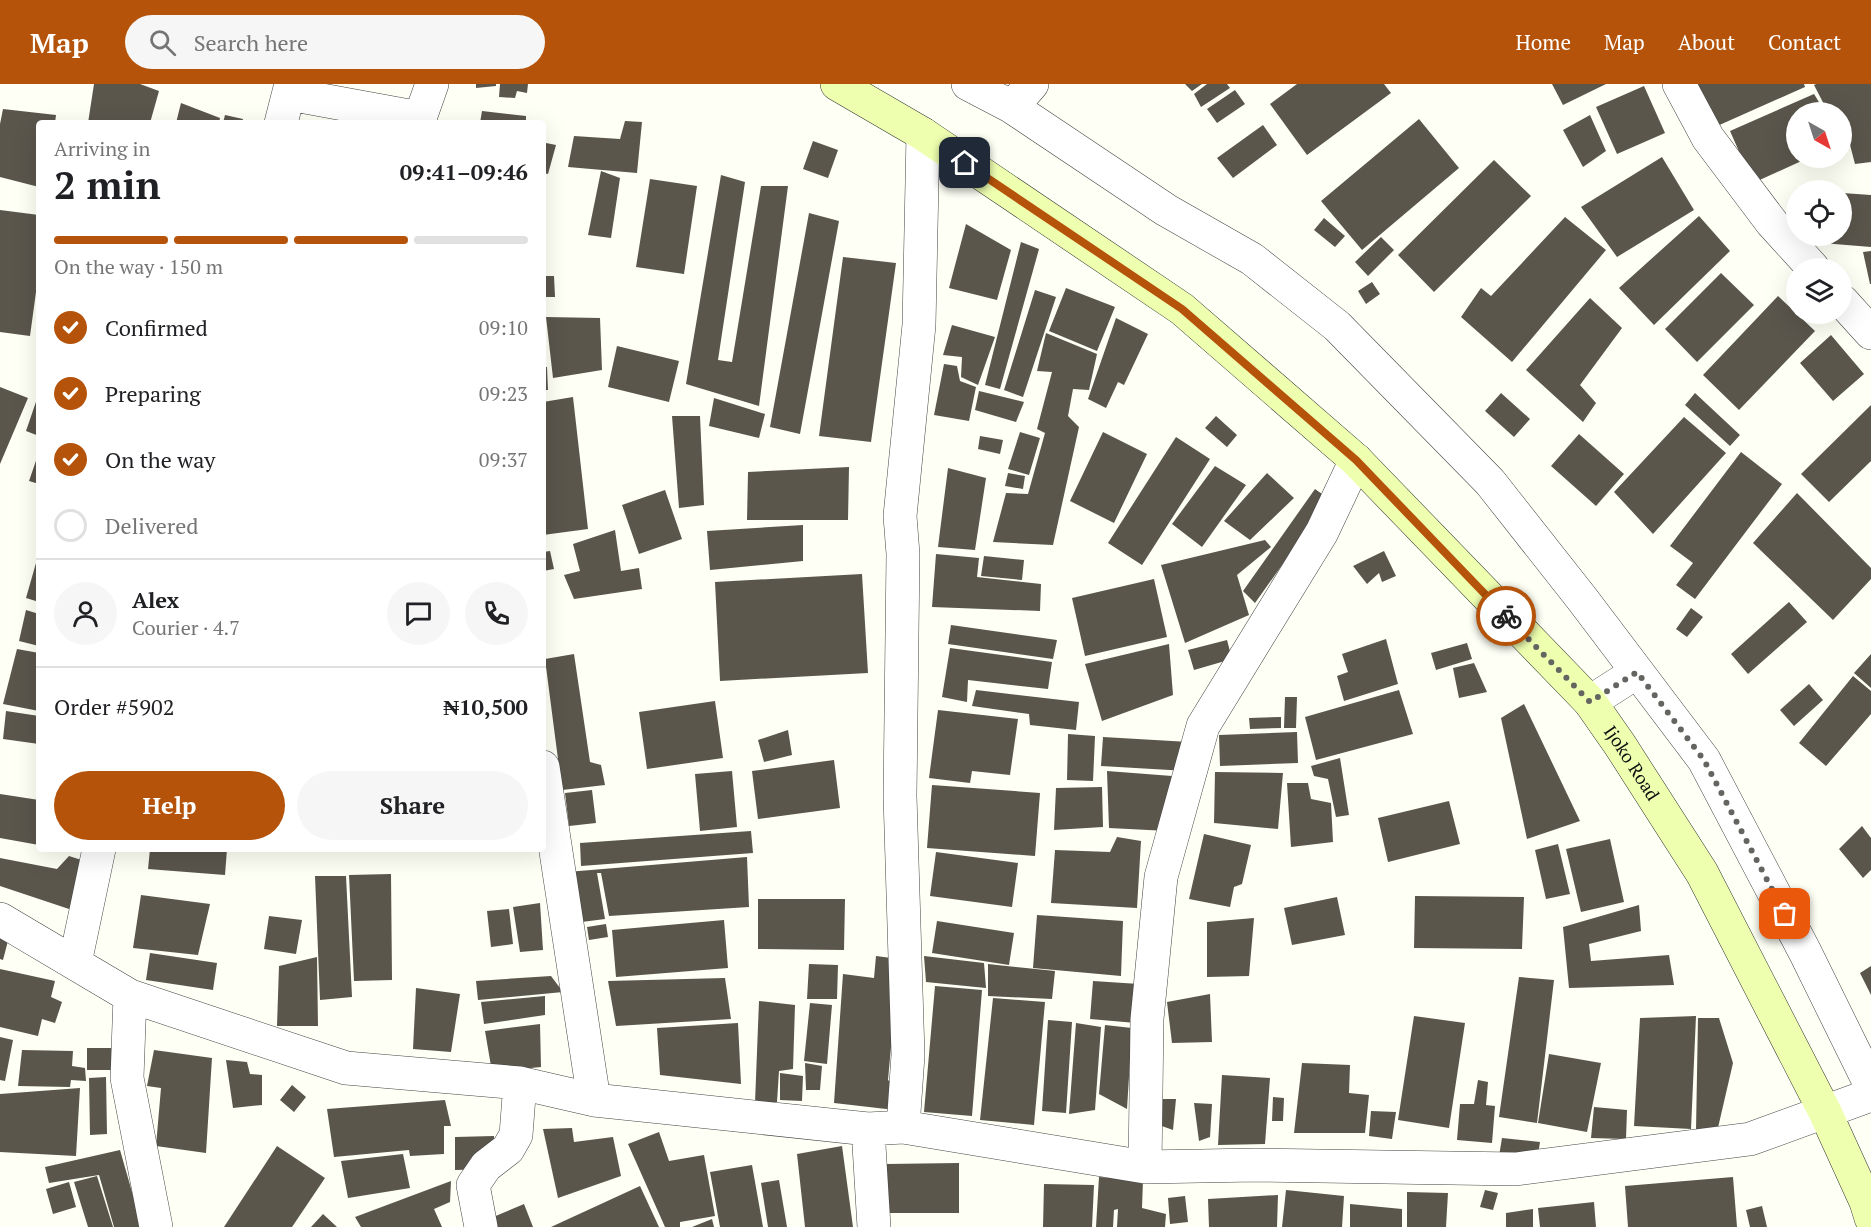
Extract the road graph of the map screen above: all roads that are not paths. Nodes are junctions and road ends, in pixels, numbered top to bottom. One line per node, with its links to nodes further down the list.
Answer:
1 (432, 84): 8 (street)
2 (837, 84): 9 (main road, Ijoko Road)
3 (968, 84): 5 (street)
4 (1679, 84): 10 (street)
5 (1022, 95): 14 (street)
6 (287, 100): 7 (street)
7 (415, 120)
8 (421, 120)
9 (923, 134): 13 (main road, Ijoko Road); 26 (street)
10 (1804, 258)
11 (1852, 312): 12 (street)
12 (1871, 333)
13 (1356, 460): 15 (main road, Ijoko Road); 28 (street)
14 (1637, 672): 15 (street); 22 (street)
15 (1590, 702): 25 (main road, Ijoko Road)
16 (546, 788): 24 (street)
17 (98, 852): 19 (street)
18 (0, 920): 19 (street)
19 (75, 963): 20 (street)
20 (130, 996): 21 (street); 30 (street)
21 (520, 1083): 24 (street); 31 (street)
22 (1871, 1086)
23 (1871, 1095): 25 (street)
24 (594, 1100): 27 (street)
25 (1825, 1112): 28 (street); 29 (main road, Ijoko Road)
26 (903, 1127): 27 (street); 28 (street)
27 (868, 1129): 32 (street)
28 (1145, 1167)
29 (1871, 1218)
30 (156, 1227)
31 (481, 1227)
32 (874, 1227)

